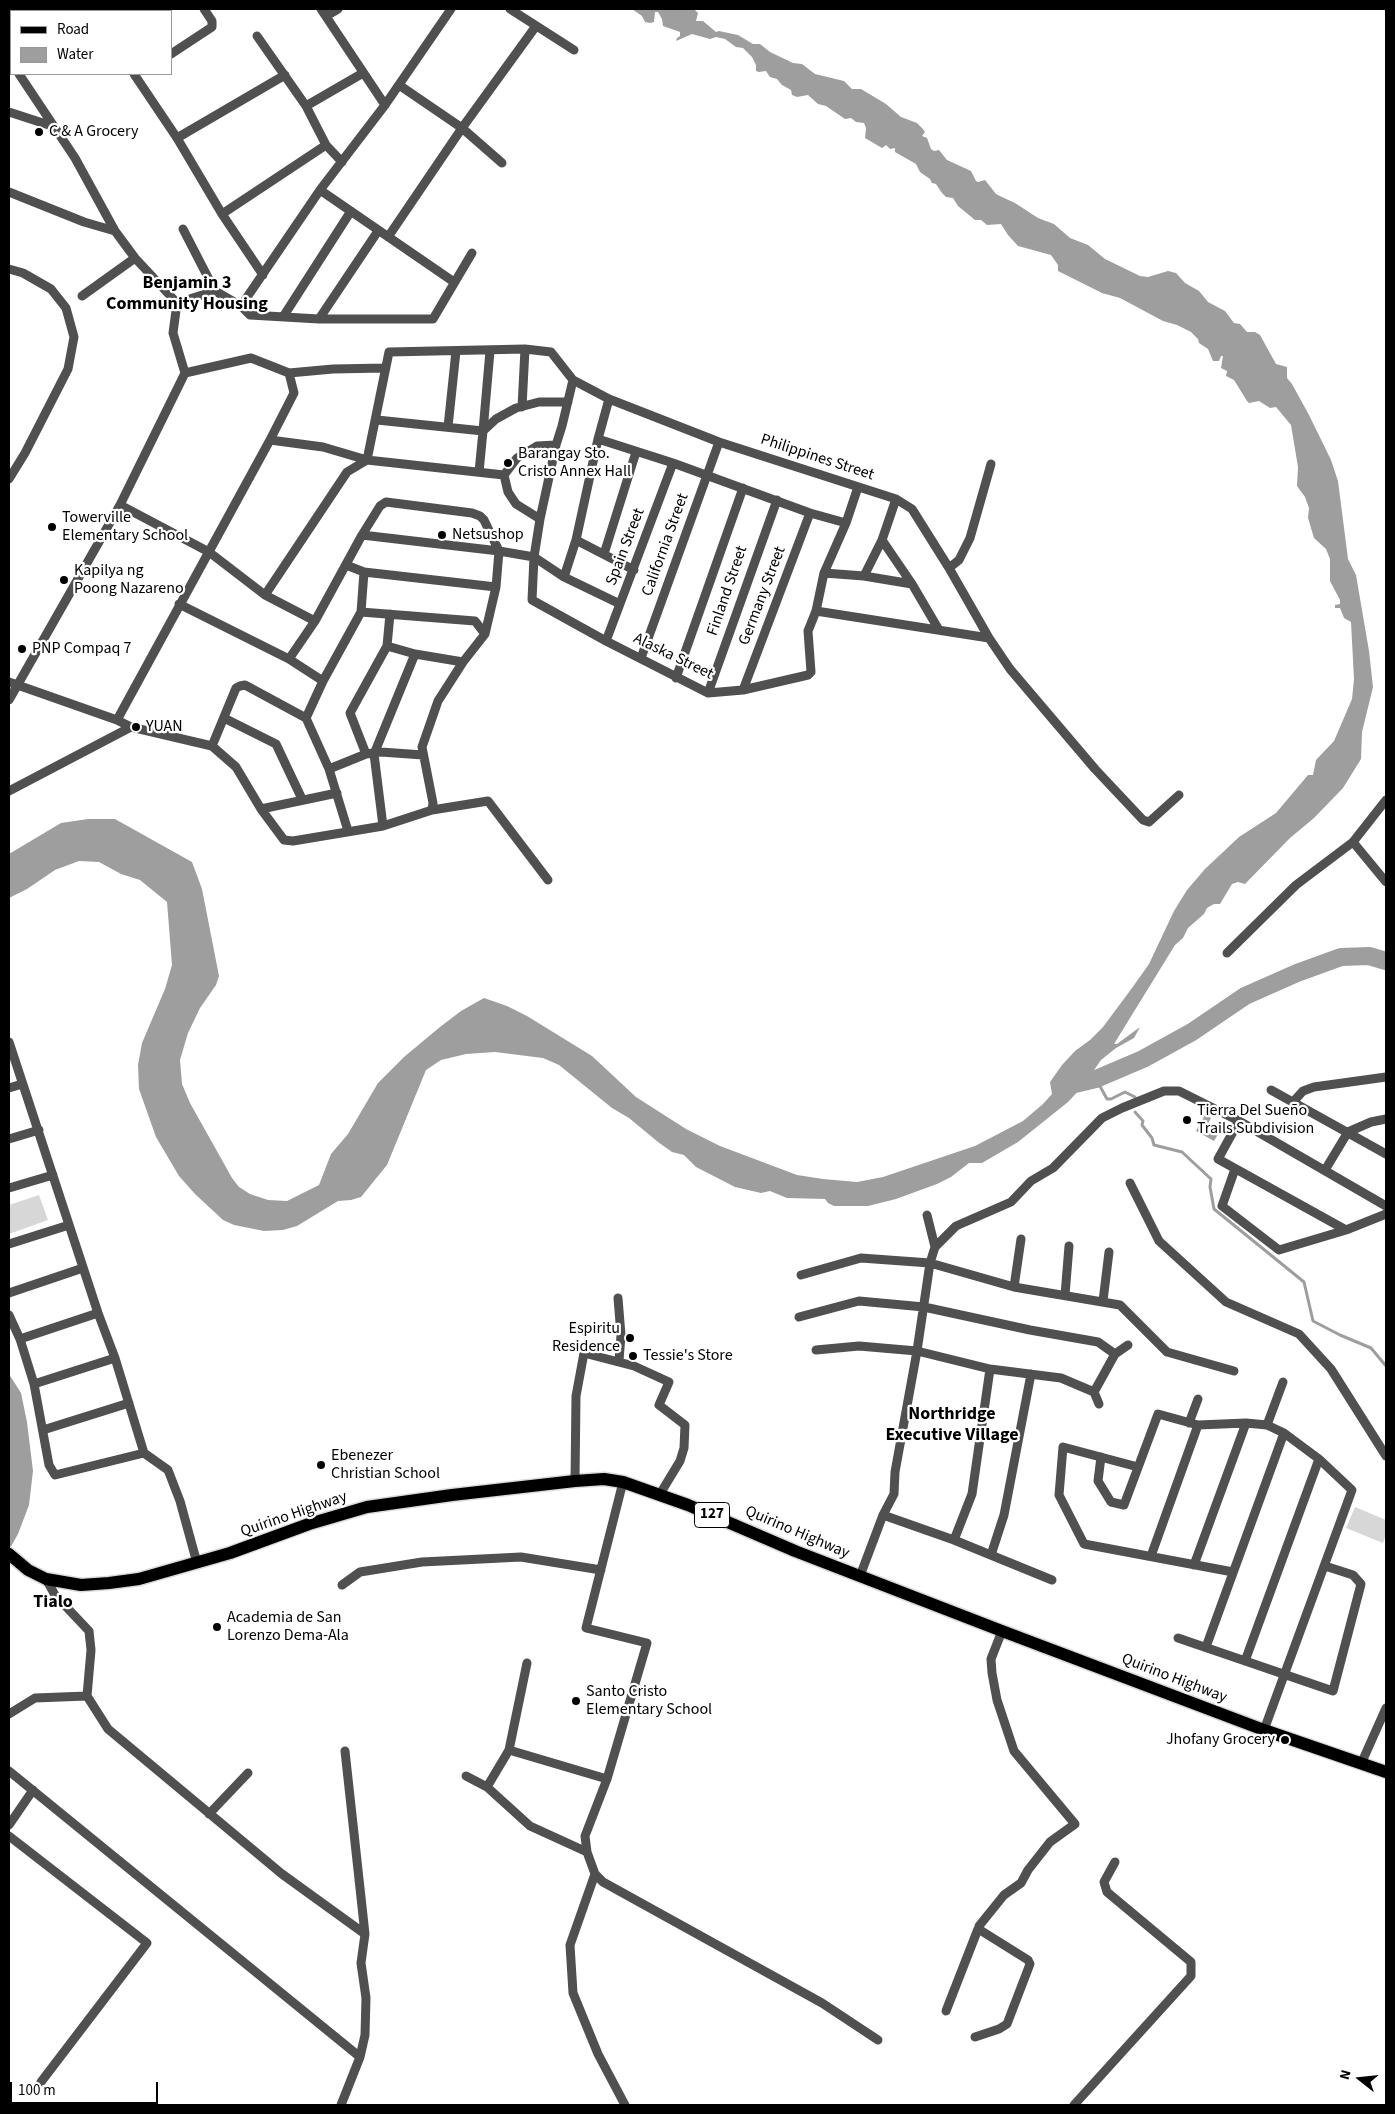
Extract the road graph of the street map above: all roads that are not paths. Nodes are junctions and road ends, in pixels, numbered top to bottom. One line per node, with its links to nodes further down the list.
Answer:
1 (204, 9): 9 (street)
2 (338, 9): 5 (street)
3 (450, 9): 14 (street)
4 (510, 9): 6 (street)
5 (324, 12): 10 (street)
6 (536, 26): 8 (street); 19 (street)
7 (257, 36): 13 (street)
8 (574, 50)
9 (172, 53)
10 (363, 73): 15 (street); 16 (street)
11 (20, 75): 18 (street)
12 (136, 75): 20 (street)
13 (285, 75): 16 (street); 20 (street)
14 (399, 85): 15 (street); 19 (street)
15 (385, 105): 22 (street)
16 (306, 106): 21 (street)
17 (9, 112): 18 (street)
18 (52, 126): 29 (street)
19 (462, 128): 23 (street); 31 (street)
20 (176, 138): 27 (street)
21 (326, 145): 22 (street); 27 (street)
22 (342, 162): 24 (street)
23 (502, 163)
24 (320, 190): 26 (street); 35 (street)
25 (9, 192): 29 (street)
26 (351, 212): 30 (street); 41 (street)
27 (222, 214): 35 (street)
28 (183, 229): 37 (street)
29 (115, 231): 33 (street)
30 (378, 231): 31 (street); 42 (street)
31 (388, 237): 36 (street)
32 (472, 253): 36 (street)
33 (135, 258): 38 (street); 39 (street)
34 (9, 269): 67 (street)
35 (262, 274): 40 (street)
36 (454, 282): 42 (street)
37 (215, 291): 39 (street); 40 (street)
38 (82, 296)
39 (177, 303): 47 (street)
40 (241, 306): 41 (street)
41 (283, 317): 42 (street)
42 (319, 319)
43 (525, 349): 45 (street); 49 (street); 52 (street)
44 (456, 351): 45 (street); 46 (street); 54 (street)
45 (490, 351): 55 (street)
46 (385, 368): 48 (street); 53 (street)
47 (185, 373): 48 (street); 72 (street)
48 (290, 373): 57 (street)
49 (572, 380): 50 (street, Philippines Street); 51 (street)
50 (609, 398): 56 (street); 58 (street, Philippines Street)
51 (568, 402): 52 (street); 59 (street)
52 (522, 407): 55 (street)
53 (377, 420): 54 (street); 61 (street)
54 (448, 427): 55 (street)
55 (483, 431): 64 (street)
56 (598, 439): 60 (street); 77 (street)
57 (270, 440): 61 (street); 80 (street)
58 (719, 442): 66 (street, California Street); 68 (street, Philippines Street)
59 (556, 445): 65 (street); 74 (street)
60 (636, 452): 62 (street); 81 (street)
61 (367, 460): 64 (street); 92 (street)
62 (673, 463): 66 (street); 85 (street, Spain Street)
63 (991, 464): 84 (street)
64 (479, 472): 65 (street)
65 (504, 475): 74 (street)
66 (707, 475): 69 (street); 105 (street, California Street)
67 (9, 479)
68 (858, 487): 70 (street, Philippines Street); 75 (street)
69 (742, 488): 71 (street); 108 (street)
70 (896, 498): 78 (street); 84 (street, Philippines Street)
71 (777, 500): 73 (street); 112 (street, Finland Street)
72 (120, 505): 80 (street); 110 (street)
73 (810, 513): 75 (street); 111 (street, Germany Street)
74 (540, 519): 82 (street)
75 (846, 523): 87 (street)
76 (362, 535): 79 (street); 79 (street); 83 (street)
77 (576, 540): 81 (street); 89 (street)
78 (882, 540): 88 (street); 90 (street)
79 (499, 551): 82 (street); 91 (street)
80 (209, 552): 92 (street); 93 (street)
81 (604, 554): 85 (street)
82 (534, 557): 89 (street); 102 (street, Alaska Street)
83 (346, 564): 86 (street); 98 (street)
84 (949, 568): 101 (street, Philippines Street)
85 (634, 570): 94 (street, Spain Street)
86 (364, 572): 91 (street); 96 (street)
87 (824, 573): 88 (street); 95 (street)
88 (864, 576): 90 (street)
89 (564, 577): 94 (street)
90 (912, 584): 99 (street)
91 (496, 587): 100 (street)
92 (265, 595): 98 (street)
93 (179, 604): 106 (street); 116 (street)
94 (620, 604): 102 (street, Spain Street)
95 (816, 611): 99 (street); 111 (street, Alaska Street)
96 (361, 612): 97 (street); 109 (street)
97 (390, 614): 100 (street); 103 (street)
98 (315, 620): 106 (street)
99 (939, 630): 101 (street)
100 (485, 634): 107 (street)
101 (989, 638): 124 (street, Philippines Street)
102 (606, 641): 105 (street, Alaska Street)
103 (387, 646): 104 (street); 119 (street)
104 (415, 654): 107 (street); 119 (street)
105 (641, 658): 108 (street, Alaska Street)
106 (289, 659): 109 (street)
107 (463, 662): 120 (street)
108 (676, 678): 112 (street, Alaska Street)
109 (323, 681): 115 (street)
110 (13, 684): 113 (street); 116 (street)
111 (743, 690): 112 (street, Alaska Street)
112 (708, 693)
113 (9, 700)
114 (224, 718): 115 (street); 118 (street); 125 (street)
115 (306, 718): 121 (street)
116 (117, 720): 117 (street)
117 (131, 727): 118 (street); 122 (street)
118 (212, 746): 127 (street)
119 (370, 754): 120 (street); 121 (street); 129 (street)
120 (423, 755): 128 (street)
121 (329, 769): 123 (street)
122 (9, 791)
123 (337, 793): 125 (street); 130 (street)
124 (1180, 795)
125 (302, 799): 127 (street)
126 (1386, 800): 131 (street)
127 (261, 809): 130 (street)
128 (432, 810): 129 (street); 132 (street)
129 (383, 826): 130 (street)
130 (348, 831)
131 (1353, 842): 133 (street); 134 (street)
132 (548, 880)
133 (1386, 882)
134 (1227, 953)
135 (9, 1042): 137 (street)
136 (1386, 1077): 140 (street)
137 (22, 1084): 138 (street); 143 (street)
138 (9, 1088)
139 (1271, 1090): 140 (street)
140 (1293, 1102): 144 (street)
141 (1386, 1118): 144 (street)
142 (1239, 1121): 147 (street); 148 (street); 160 (street)
143 (39, 1130): 145 (street); 149 (street)
144 (1348, 1132): 146 (street); 148 (street)
145 (9, 1139)
146 (1386, 1154)
147 (1235, 1169): 156 (street); 156 (street)
148 (1325, 1170): 152 (street)
149 (53, 1175): 151 (street); 155 (street)
150 (1130, 1183): 196 (street)
151 (9, 1188)
152 (1386, 1206)
153 (1386, 1214): 156 (street)
154 (927, 1215): 160 (street)
155 (69, 1225): 158 (street); 163 (street)
156 (1346, 1230)
157 (1021, 1239): 165 (street)
158 (9, 1244)
159 (1069, 1246): 167 (street)
160 (935, 1247): 162 (street)
161 (1109, 1252): 169 (street)
162 (930, 1263): 164 (street); 165 (street); 170 (street)
163 (83, 1268): 166 (street); 171 (street)
164 (802, 1275)
165 (1014, 1287): 167 (street)
166 (9, 1293)
167 (1065, 1295): 169 (street)
168 (618, 1298): 180 (street)
169 (1103, 1302): 182 (street)
170 (924, 1307): 173 (street); 177 (street); 178 (street)
171 (98, 1313): 174 (street); 179 (street)
172 (9, 1315): 174 (street)
173 (799, 1317)
174 (20, 1339): 185 (street)
175 (1128, 1345): 178 (street)
176 (816, 1350): 177 (street)
177 (918, 1351): 181 (street); 203 (street)
178 (1115, 1354): 186 (street)
179 (115, 1358): 185 (street); 188 (street)
180 (619, 1361): 200 (street); 202 (street)
181 (990, 1369): 183 (street); 204 (street)
182 (1234, 1371)
183 (1030, 1374): 186 (street); 205 (street)
184 (1283, 1382): 192 (street)
185 (34, 1384): 193 (street)
186 (1094, 1392): 189 (street)
187 (1198, 1399): 191 (street)
188 (129, 1403): 193 (street); 195 (street)
189 (1099, 1404)
190 (1246, 1423): 191 (street); 192 (street); 209 (street)
191 (1194, 1424): 199 (street); 206 (street)
192 (1267, 1424): 194 (street)
193 (43, 1430): 195 (street)
194 (1284, 1432): 198 (street); 212 (street)
195 (144, 1454): 208 (street)
196 (1386, 1456)
197 (1101, 1457): 199 (street); 199 (street); 206 (street)
198 (1319, 1459): 210 (street); 220 (street)
199 (1138, 1466)
200 (575, 1480): 201 (main road, Quirino Highway / 127); 208 (main road, Quirino Highway / 127)
201 (623, 1482): 202 (main road, Quirino Highway / 127); 211 (street)
202 (660, 1494): 213 (main road, Quirino Highway / 127)
203 (883, 1515): 204 (street); 213 (street)
204 (954, 1540): 205 (street)
205 (991, 1555): 215 (street)
206 (1151, 1556): 209 (street)
207 (12, 1557): 214 (main road, Quirino Highway / 127)
208 (197, 1563): 214 (main road, Quirino Highway / 127)
209 (1194, 1565): 212 (street)
210 (1324, 1566): 222 (street); 222 (street)
211 (601, 1570): 216 (street); 234 (street)
212 (1233, 1572): 219 (street)
213 (860, 1576): 217 (main road, Quirino Highway / 127)
214 (46, 1579): 223 (street)
215 (1052, 1580)
216 (342, 1585)
217 (1002, 1631): 226 (main road, Quirino Highway / 127); 243 (street)
218 (1178, 1638): 219 (street)
219 (1206, 1647): 220 (street)
220 (1245, 1661): 222 (street)
221 (527, 1663): 227 (street)
222 (1285, 1675): 226 (street)
223 (87, 1696): 225 (street); 237 (street)
224 (1386, 1708): 229 (street)
225 (9, 1714)
226 (1264, 1730): 229 (main road, Quirino Highway / 127)
227 (509, 1750): 234 (street); 235 (street)
228 (345, 1751): 244 (street)
229 (1361, 1764): 231 (main road, Quirino Highway / 127)
230 (9, 1770): 236 (street)
231 (1386, 1772)
232 (248, 1773): 237 (street)
233 (466, 1776): 235 (street)
234 (607, 1779): 240 (street)
235 (487, 1787): 240 (street)
236 (33, 1790): 238 (street); 248 (street)
237 (208, 1814): 244 (street)
238 (9, 1825)
239 (9, 1836): 249 (street)
240 (587, 1852): 242 (street)
241 (1115, 1862): 252 (street)
242 (595, 1874): 247 (street); 251 (street)
243 (978, 1929): 245 (street); 246 (street)
244 (365, 1934): 248 (street)
245 (946, 2011)
246 (975, 2037)
247 (878, 2040)
248 (360, 2057): 250 (street)
249 (41, 2082)
250 (341, 2105)
251 (625, 2105)
252 (1074, 2105)

